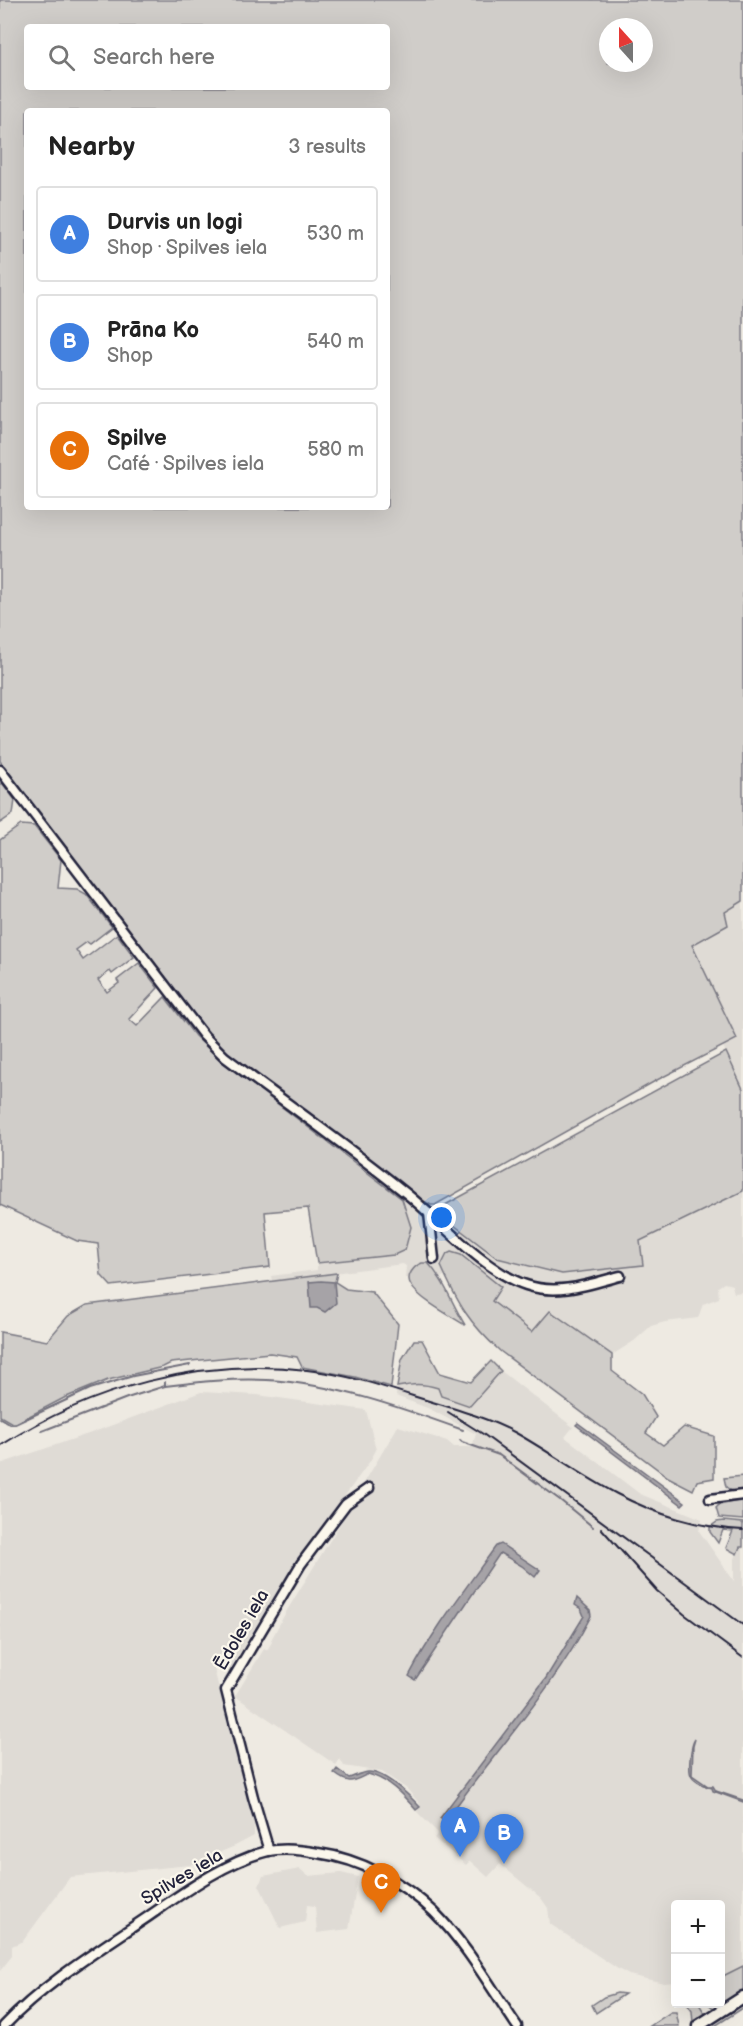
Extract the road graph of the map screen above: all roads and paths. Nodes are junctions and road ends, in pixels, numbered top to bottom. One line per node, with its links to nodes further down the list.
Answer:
1 (0, 771): 2 (street)
2 (429, 1213): 3 (street); 4 (street)
3 (434, 1259)
4 (620, 1276)
5 (369, 1488): 8 (street, Ēdoles iela)
6 (743, 1495): 7 (street)
7 (710, 1499)
8 (269, 1851): 10 (street, Spilves iela); 11 (street, Spilves iela)
9 (743, 1997): 12 (street)
10 (4, 2026)
11 (518, 2026)
12 (698, 2026)

